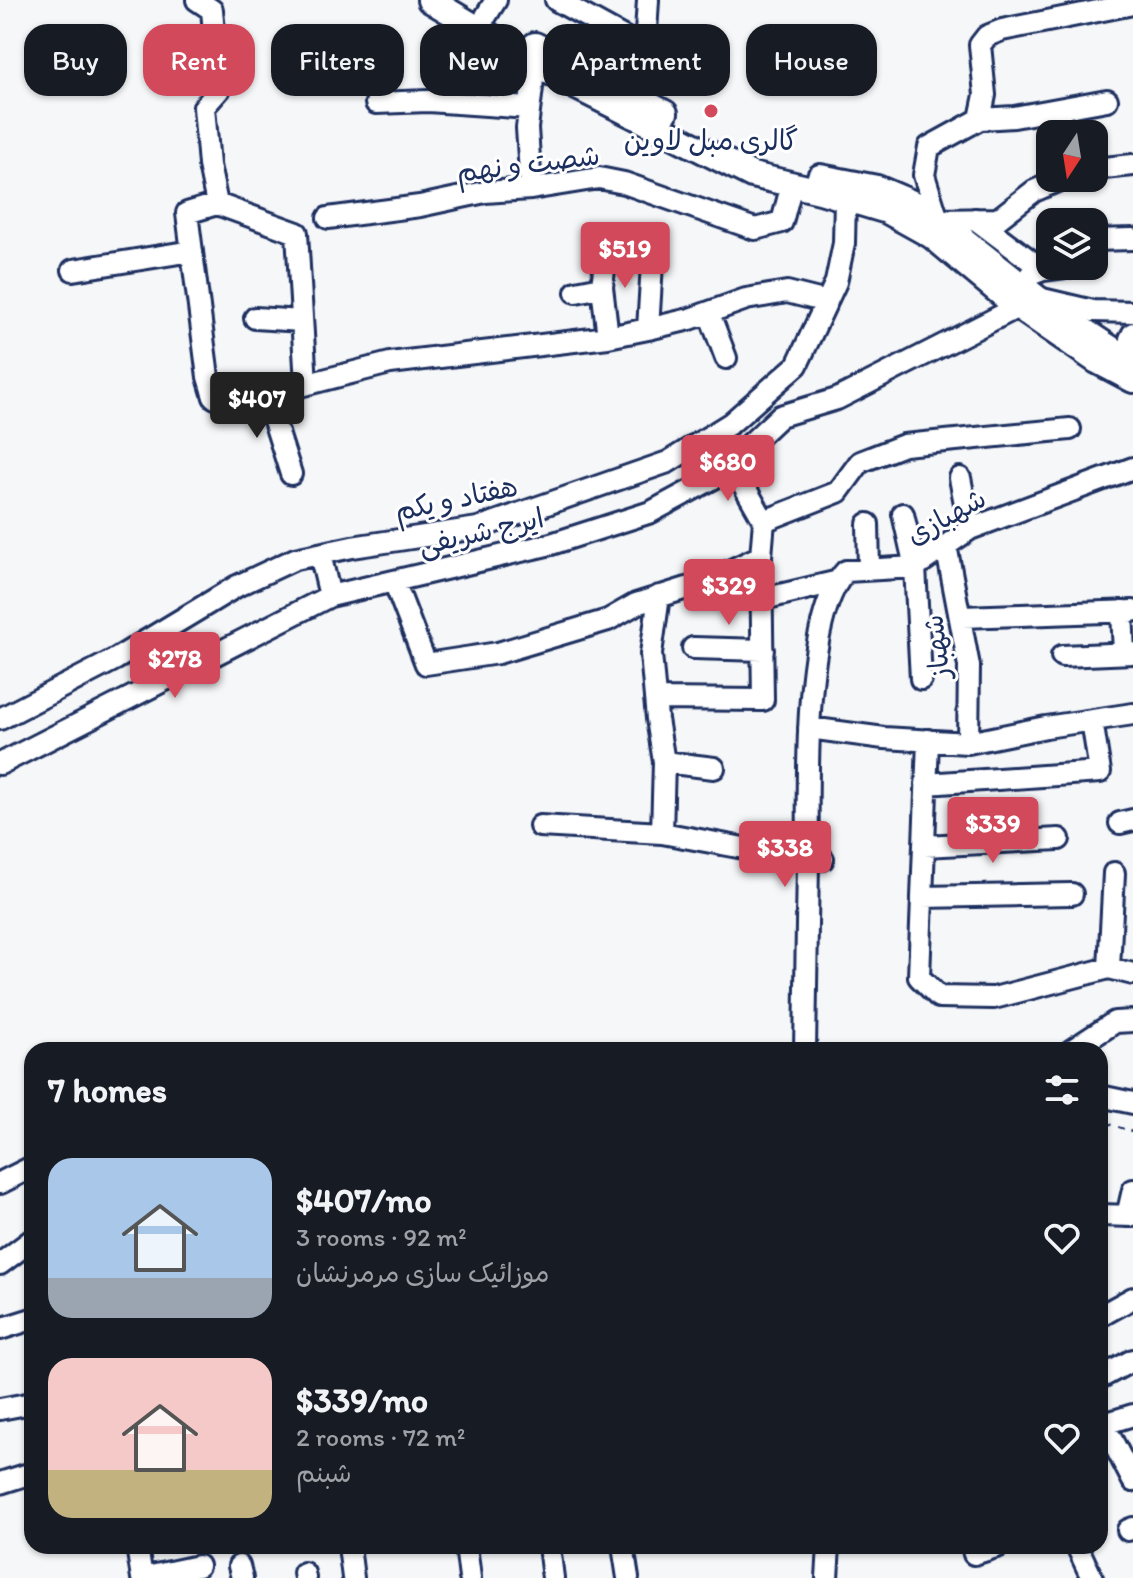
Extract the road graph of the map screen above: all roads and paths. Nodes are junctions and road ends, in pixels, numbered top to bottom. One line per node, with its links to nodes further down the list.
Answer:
1 (430, 0): 12 (main road)
2 (460, 0): 7 (main road)
3 (556, 0): 9 (street)
4 (648, 0): 10 (street)
5 (207, 3): 24 (street)
6 (1133, 4): 8 (street)
7 (491, 8): 11 (main road)
8 (1056, 9): 17 (street)
9 (600, 24)
10 (647, 24)
11 (543, 49)
12 (535, 63): 16 (street); 20 (main road)
13 (633, 96): 27 (main road)
14 (1107, 100): 17 (street)
15 (376, 103): 16 (street)
16 (529, 108): 21 (street)
17 (980, 119): 27 (street)
18 (1133, 165): 19 (street)
19 (1108, 168)
20 (792, 184): 21 (street, شصت و نهم); 23 (main road)
21 (531, 189): 25 (street, شصت و نهم)
22 (1036, 190): 26 (street)
23 (845, 199): 37 (street, هفتاد و یکم); 38 (main road)
24 (217, 204): 30 (street); 42 (street)
25 (328, 218)
26 (975, 219): 27 (street); 31 (street)
27 (938, 220): 34 (main road)
28 (1133, 239): 29 (street)
29 (1108, 240)
30 (192, 251): 32 (street); 49 (street)
31 (1036, 265)
32 (73, 270)
33 (1036, 273): 34 (street)
34 (1015, 281): 38 (main road)
35 (602, 287): 36 (street); 43 (street); 45 (street)
36 (576, 292)
37 (827, 302): 40 (street); 60 (street, هفتاد و یکم)
38 (1027, 303): 39 (street); 47 (main road); 51 (street, ایرج شریفی)
39 (1133, 312)
40 (709, 313): 43 (street); 46 (street)
41 (255, 318): 42 (street)
42 (302, 321): 48 (street)
43 (648, 329): 45 (street)
44 (1133, 333): 47 (street)
45 (608, 337): 48 (street)
46 (726, 358)
47 (1131, 368)
48 (306, 384): 49 (street)
49 (265, 392): 53 (street)
50 (1070, 429): 56 (street)
51 (731, 463): 56 (street); 64 (street, ایرج شریفی)
52 (1133, 468): 58 (street, شهبازی)
53 (291, 474)
54 (960, 478): 58 (street)
55 (903, 514): 62 (street)
56 (764, 521): 61 (street)
57 (868, 524): 63 (street)
58 (970, 529): 59 (street, شهبازی)
59 (946, 545): 62 (street, شهبازی); 70 (street, شهباز)
60 (320, 554): 66 (street); 78 (street, هفتاد و یکم)
61 (761, 556): 67 (street); 68 (street)
62 (915, 567): 63 (street, شهبازی); 75 (street)
63 (869, 569): 65 (street, شهبازی)
64 (394, 581): 66 (street, ایرج شریفی); 67 (street)
65 (835, 582): 68 (street, شهبازی); 80 (street)
66 (330, 596): 84 (street, ایرج شریفی)
67 (659, 596): 76 (street)
68 (763, 599): 72 (street)
69 (1128, 611): 70 (street); 73 (street)
70 (962, 617): 82 (street, شهباز)
71 (693, 648): 72 (street)
72 (763, 650): 76 (street)
73 (1128, 653): 74 (street)
74 (1062, 656)
75 (921, 679)
76 (655, 699): 83 (street)
77 (1133, 714): 79 (street)
78 (0, 719)
79 (1092, 720): 82 (street); 86 (street)
80 (809, 728): 81 (street); 91 (street)
81 (928, 740): 82 (street); 86 (street)
82 (968, 743)
83 (664, 762): 85 (street); 88 (street)
84 (0, 764)
85 (714, 768)
86 (926, 784): 90 (street)
87 (540, 826): 88 (street)
88 (662, 833): 91 (street)
89 (1059, 839): 90 (street)
90 (924, 846): 94 (street)
91 (815, 853): 98 (street)
92 (1114, 873): 95 (street)
93 (1072, 894): 94 (street)
94 (922, 897): 95 (street)
95 (1109, 968): 96 (street)
96 (1133, 974)
97 (1133, 1021): 99 (street)
98 (805, 1042)
99 (1084, 1042)
100 (1108, 1097): 101 (street)
101 (1133, 1103)
102 (1108, 1123): 103 (path)
103 (1133, 1132)
104 (24, 1171): 105 (street)
105 (0, 1183)
106 (1133, 1190): 108 (street)
107 (1108, 1215): 108 (street)
108 (1130, 1216)
109 (24, 1246): 110 (street)
110 (0, 1264)
111 (1133, 1298): 112 (street)
112 (1108, 1312)
113 (24, 1321): 114 (street)
114 (1, 1327)
115 (1133, 1360): 116 (street)
116 (1108, 1374)
117 (24, 1404): 118 (street)
118 (0, 1409)
119 (1133, 1415): 120 (street)
120 (1108, 1419)
121 (1108, 1451): 123 (street)
122 (24, 1476): 124 (street)
123 (1133, 1481)
124 (0, 1483)
125 (138, 1554): 133 (street)
126 (350, 1554): 134 (street)
127 (467, 1554): 135 (street)
128 (552, 1554): 136 (street)
129 (624, 1554): 137 (street)
130 (828, 1554): 138 (street)
131 (1081, 1554): 139 (street)
132 (198, 1566): 133 (street)
133 (142, 1578)
134 (353, 1578)
135 (470, 1578)
136 (553, 1578)
137 (628, 1578)
138 (827, 1578)
139 (1092, 1578)

